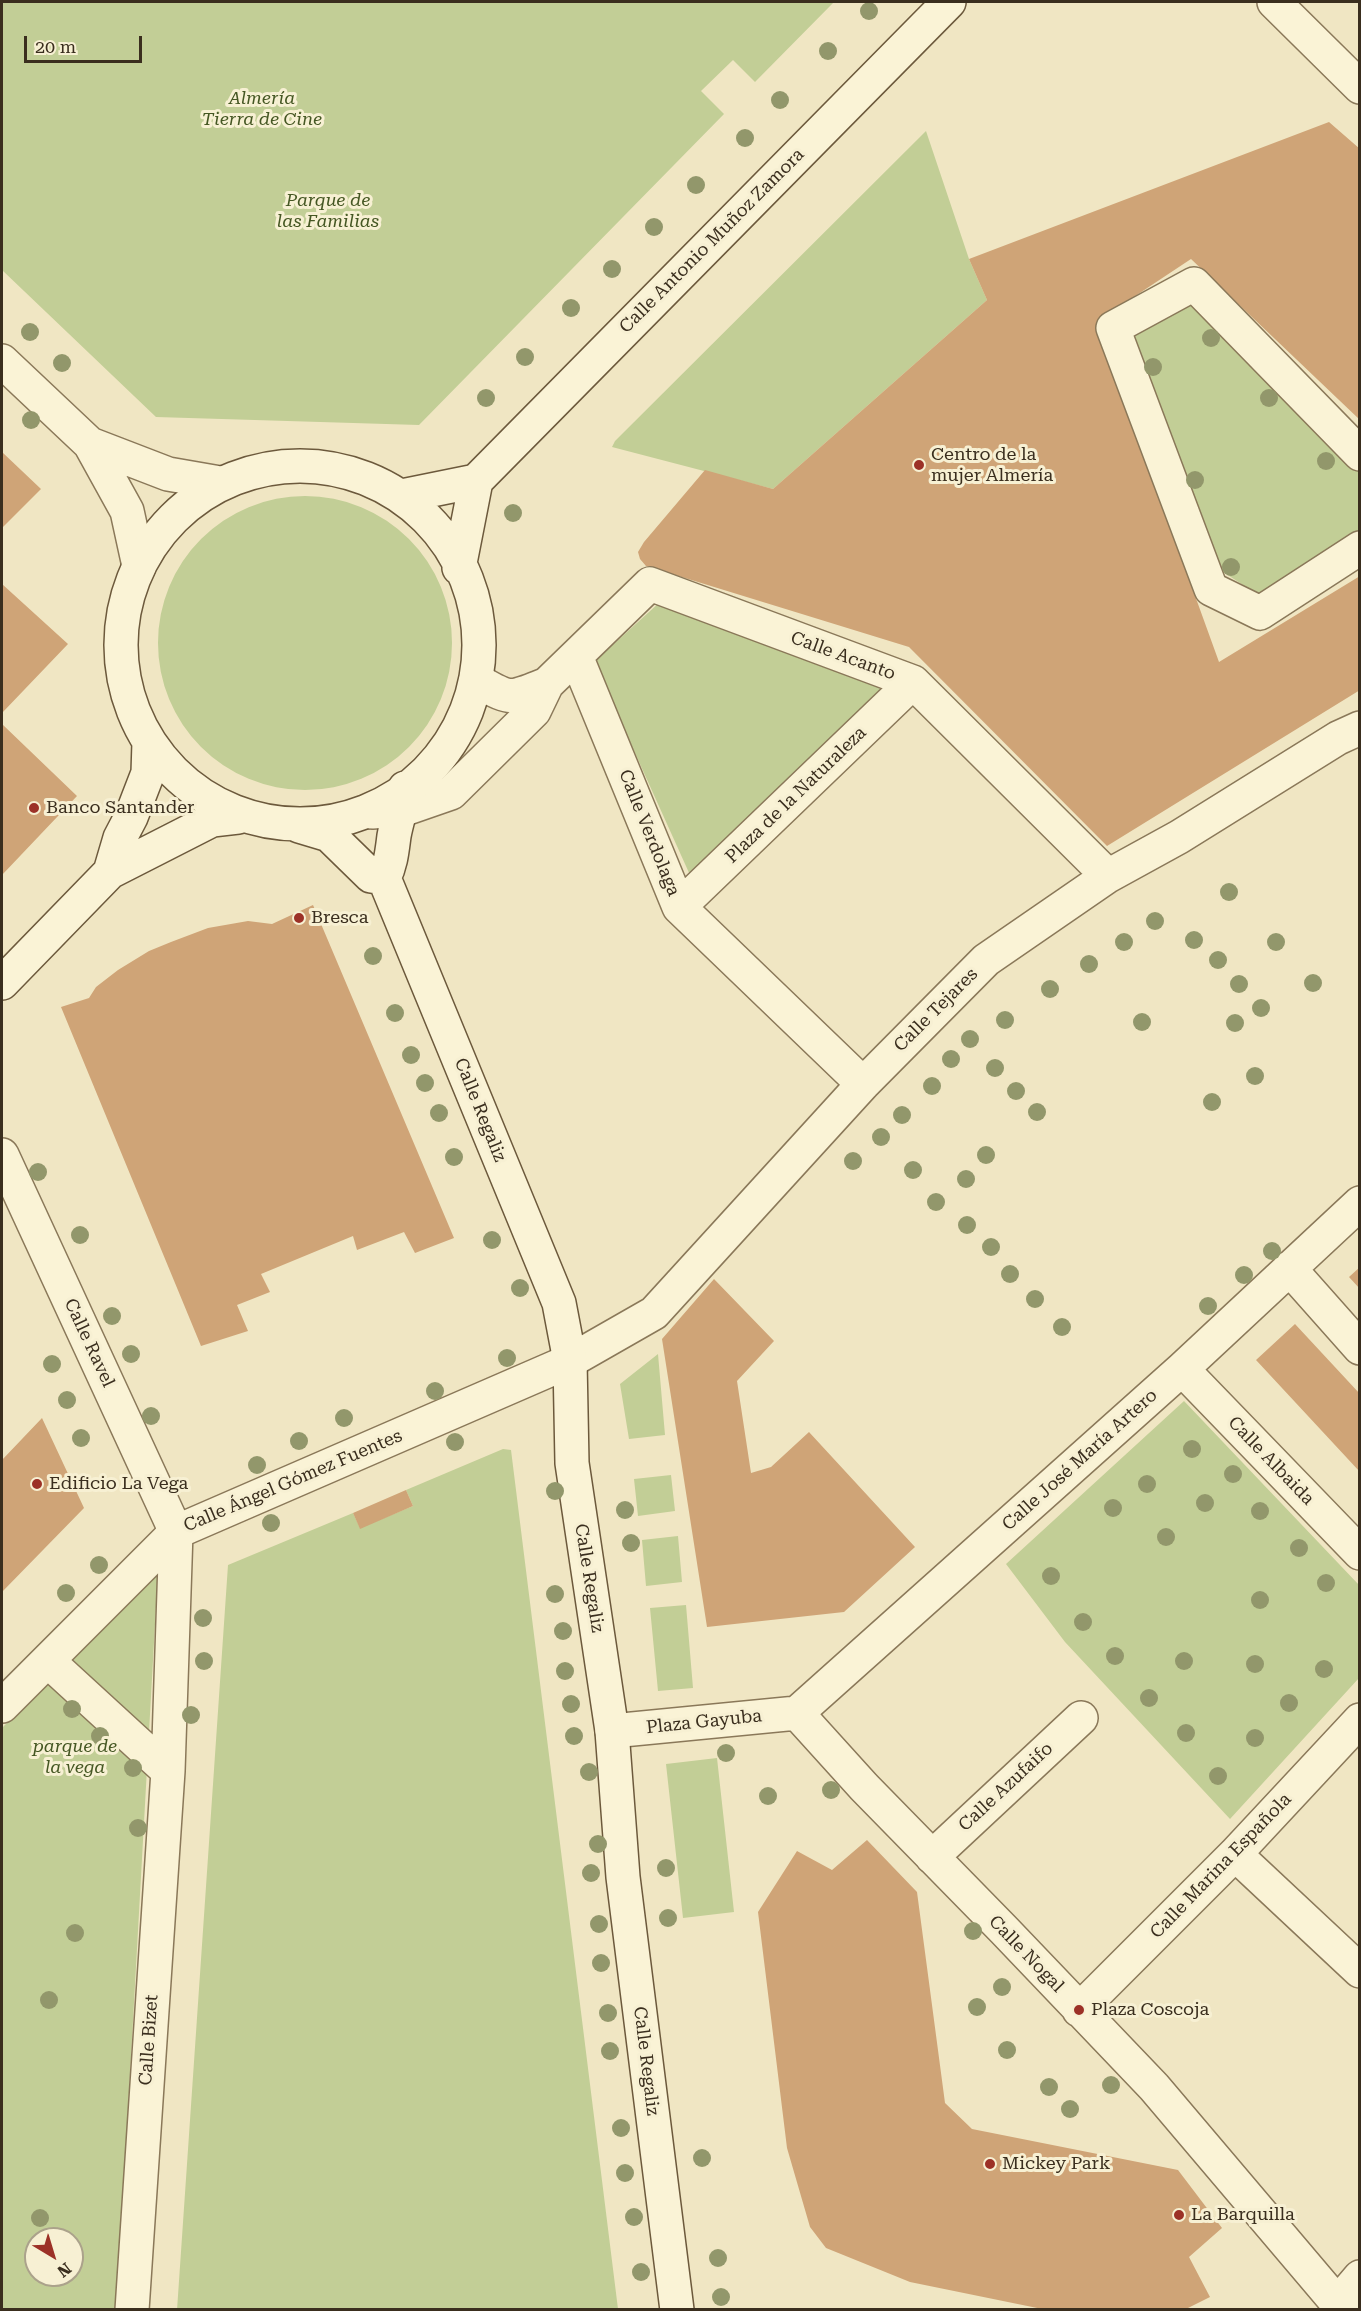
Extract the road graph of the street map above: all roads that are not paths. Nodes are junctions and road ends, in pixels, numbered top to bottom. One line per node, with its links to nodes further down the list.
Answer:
1 (949, 2): 7 (street, Calle Antonio Muñoz Zamora)
2 (1274, 2): 3 (street)
3 (1359, 87)
4 (2, 360): 5 (street)
5 (90, 444): 8 (street); 11 (street)
6 (1359, 454): 10 (street)
7 (476, 481): 9 (street); 12 (street)
8 (220, 483): 9 (street); 11 (street)
9 (402, 496): 12 (street)
10 (1359, 548)
11 (140, 566): 18 (street)
12 (459, 568): 14 (street)
13 (576, 656): 15 (street, Calle Acanto); 16 (street, Calle Acanto); 25 (street, Calle Verdolaga)
14 (476, 680): 16 (street, Calle Acanto); 19 (street)
15 (913, 682): 23 (street, Calle Acanto); 25 (street, Plaza de la Naturaleza)
16 (548, 684): 19 (street, Calle Acanto)
17 (1359, 728): 23 (street, Calle Tejares)
18 (149, 742): 20 (street); 22 (street)
19 (393, 803): 21 (street, Calle Acanto); 24 (street)
20 (238, 817): 21 (street); 22 (street)
21 (299, 826): 24 (street)
22 (110, 872): 26 (street)
23 (1108, 876): 27 (street, Calle Tejares)
24 (384, 878): 32 (street, Calle Regaliz)
25 (679, 907): 27 (street, Calle Verdolaga)
26 (2, 983)
27 (863, 1084): 32 (street, Calle Tejares)
28 (2, 1155): 34 (street, Calle Ravel)
29 (1359, 1203): 30 (street, Calle José María Artero)
30 (1289, 1268): 31 (street); 33 (street, Calle José María Artero)
31 (1359, 1348)
32 (570, 1361): 34 (street, Calle Ángel Gómez Fuentes); 41 (street, Calle Regaliz)
33 (1182, 1369): 35 (street, Calle Albaida); 38 (street, Calle José María Artero)
34 (176, 1532): 36 (street, Calle Ángel Gómez Fuentes); 42 (street, Calle Bizet)
35 (1359, 1552)
36 (48, 1661): 37 (street, Calle Ángel Gómez Fuentes); 42 (street)
37 (2, 1706)
38 (797, 1713): 41 (street, Plaza Gayuba); 44 (street, Calle Nogal)
39 (1081, 1718): 44 (street, Calle Azufaifo)
40 (1359, 1719): 43 (street, Calle Marina Española)
41 (612, 1731): 50 (street, Calle Regaliz)
42 (168, 1771): 49 (street, Calle Bizet)
43 (1235, 1854): 45 (street); 46 (street, Calle Marina Española)
44 (932, 1857): 46 (street, Calle Nogal)
45 (1359, 1971)
46 (1079, 2010): 48 (street, Calle Nogal)
47 (1359, 2277): 48 (street)
48 (1340, 2307)
49 (132, 2310)
50 (677, 2310)

